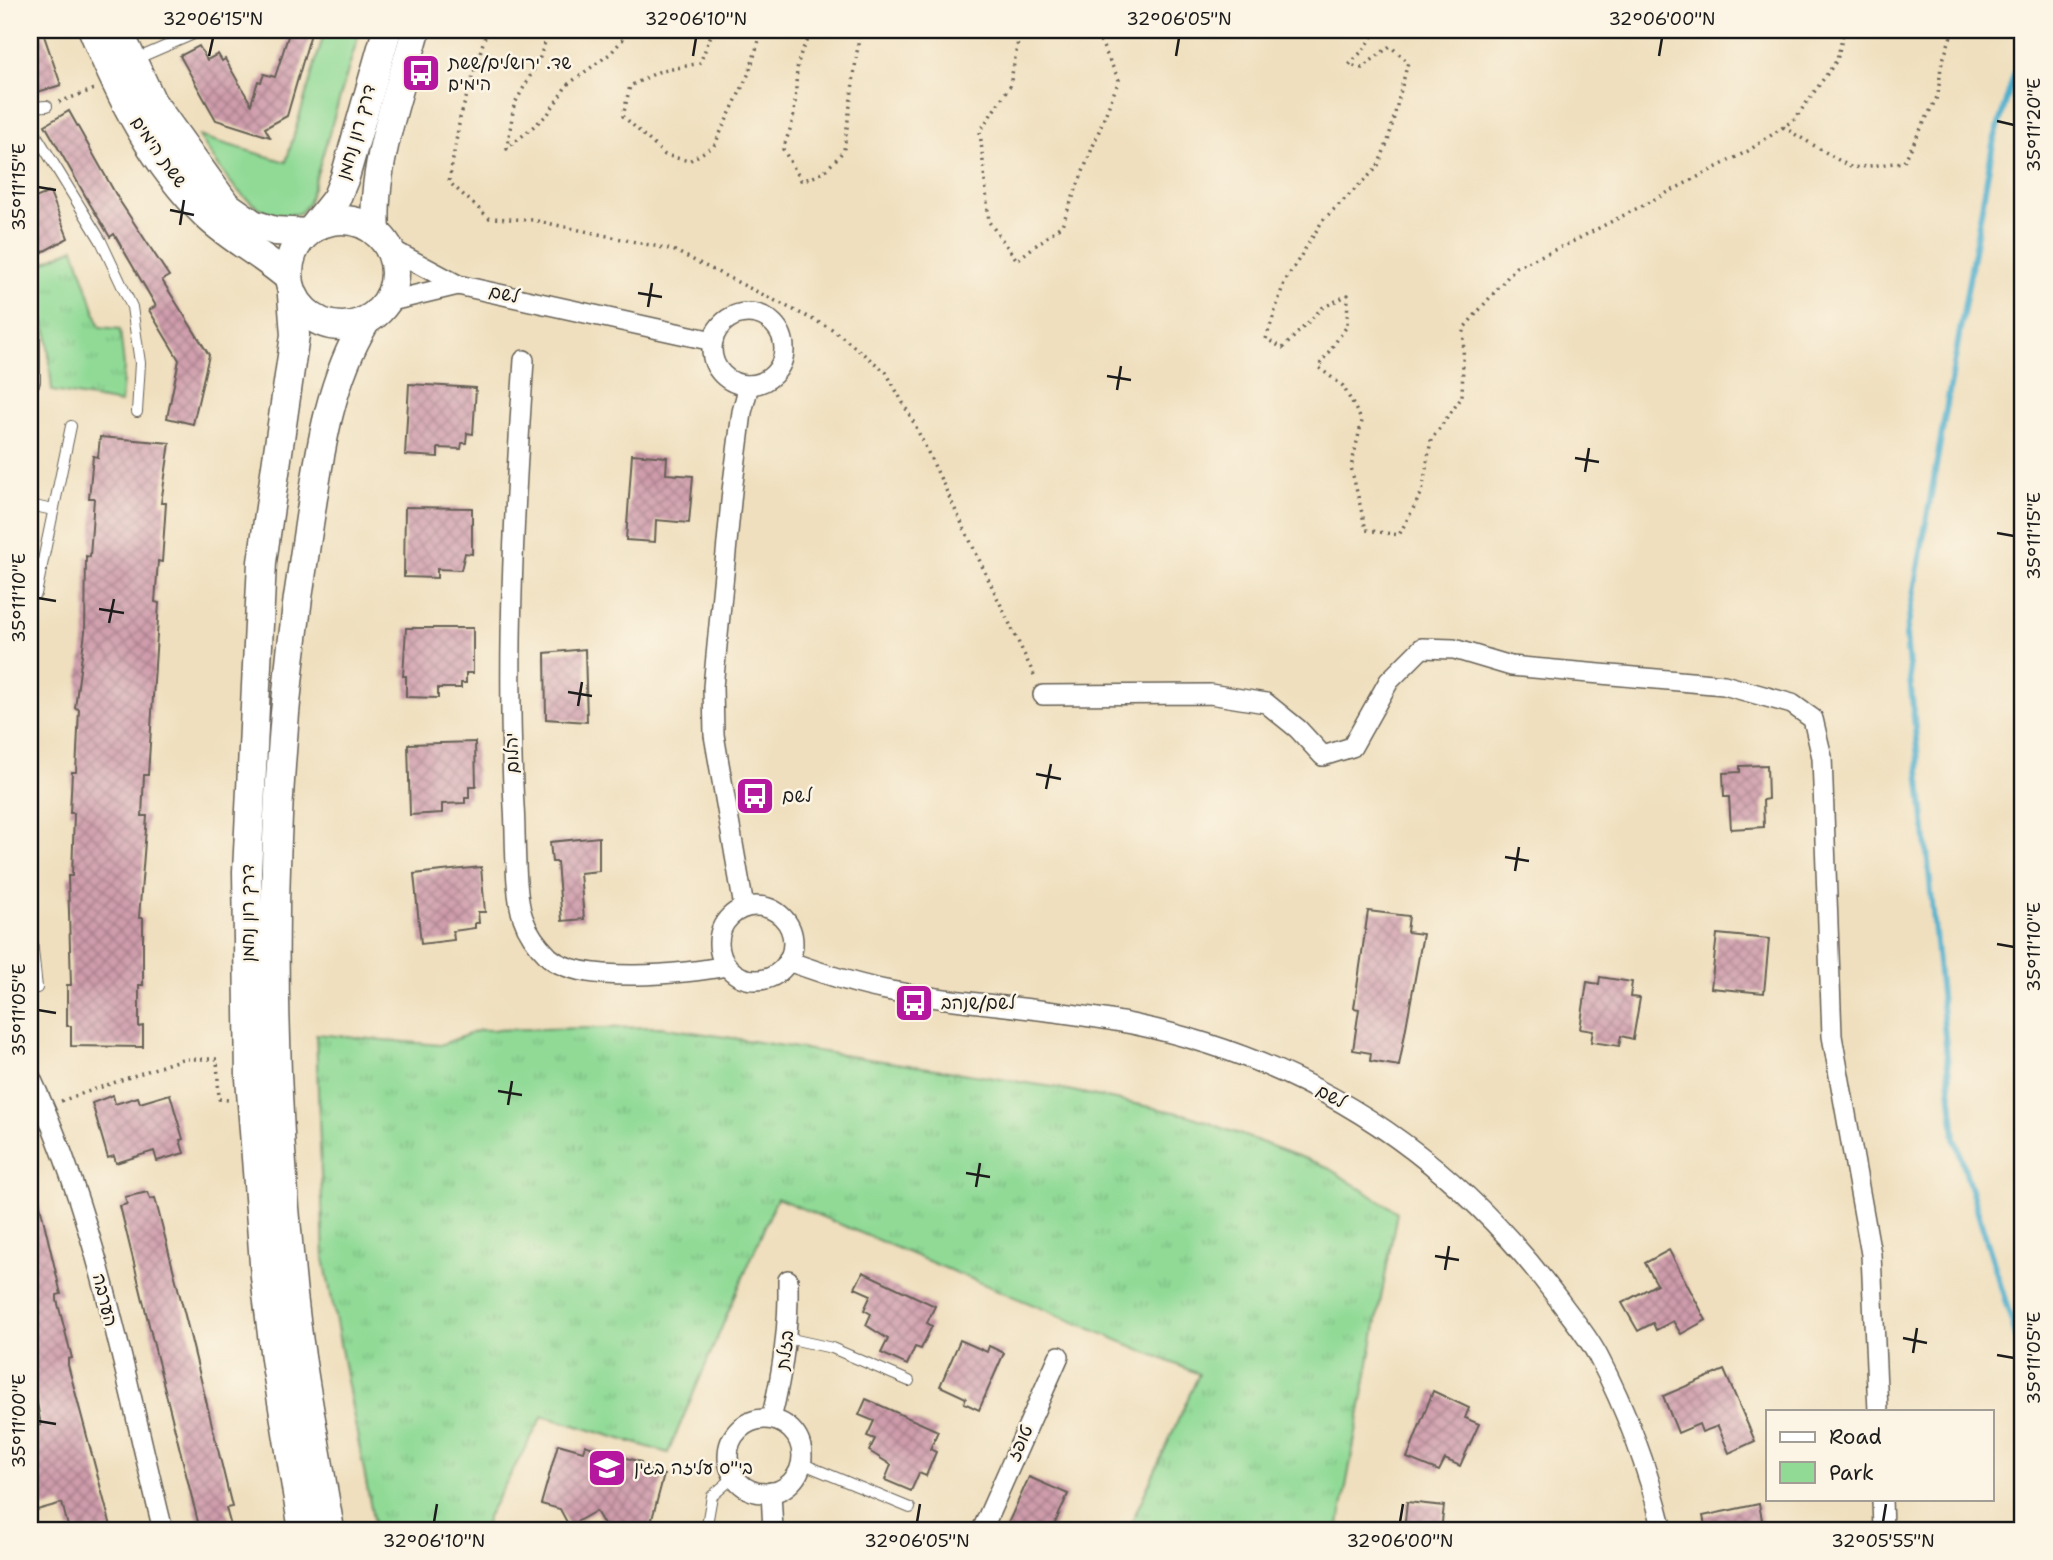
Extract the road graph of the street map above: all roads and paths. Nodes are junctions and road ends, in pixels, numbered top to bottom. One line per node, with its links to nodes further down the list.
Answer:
1 (93, 30): 26 (main road, ששת הימים)
2 (118, 30): 18 (main road, ששת הימים)
3 (203, 30): 18 (lane)
4 (387, 30): 24 (main road, דרך רון נחמן)
5 (416, 30): 25 (main road, דרך רון נחמן)
6 (486, 30): 40 (path)
7 (548, 30): 8 (path)
8 (631, 30)
9 (713, 30): 10 (path)
10 (762, 30)
11 (817, 30): 12 (path)
12 (860, 30)
13 (1020, 30): 14 (path)
14 (1095, 30)
15 (1376, 30): 23 (path)
16 (1844, 30): 23 (path)
17 (1952, 30): 23 (path)
18 (131, 61): 24 (main road, ששת הימים)
19 (98, 88): 20 (path)
20 (47, 106): 21 (lane)
21 (30, 107)
22 (30, 125): 35 (lane)
23 (1783, 127)
24 (310, 231): 25 (main road); 26 (main road)
25 (383, 240): 27 (street, לשם); 28 (main road)
26 (290, 286): 29 (main road); 62 (main road, דרך רון נחמן)
27 (454, 286): 28 (street, לשם); 31 (street, לשם)
28 (387, 302): 29 (main road)
29 (366, 321): 63 (main road, דרך רון נחמן)
30 (30, 334): 33 (street)
31 (713, 341): 34 (street); 34 (street)
32 (524, 360): 45 (street, יהלום)
33 (30, 382)
34 (749, 385): 41 (street)
35 (138, 412)
36 (71, 426): 38 (lane)
37 (30, 505): 38 (lane)
38 (54, 510): 39 (lane)
39 (36, 594)
40 (1043, 695): 54 (street)
41 (744, 907): 44 (street); 45 (street)
42 (30, 921): 43 (lane)
43 (32, 951): 46 (lane)
44 (788, 961): 45 (street); 67 (street, לשם)
45 (726, 966)
46 (37, 988)
47 (30, 1076): 61 (street, הערבה)
48 (234, 1101): 49 (path)
49 (56, 1103)
50 (788, 1280): 51 (street, בזלת)
51 (787, 1339): 53 (lane); 55 (street, בזלת)
52 (1059, 1356): 66 (street, טופז)
53 (909, 1381)
54 (1878, 1410)
55 (771, 1419): 56 (street); 57 (street)
56 (802, 1463): 58 (street); 60 (lane)
57 (734, 1477): 58 (street); 64 (lane)
58 (771, 1492): 65 (street)
59 (1882, 1500): 68 (street)
60 (910, 1508)
61 (163, 1530)
62 (303, 1530)
63 (330, 1530)
64 (706, 1530)
65 (773, 1530)
66 (982, 1530)
67 (1662, 1530)
68 (1883, 1530)

